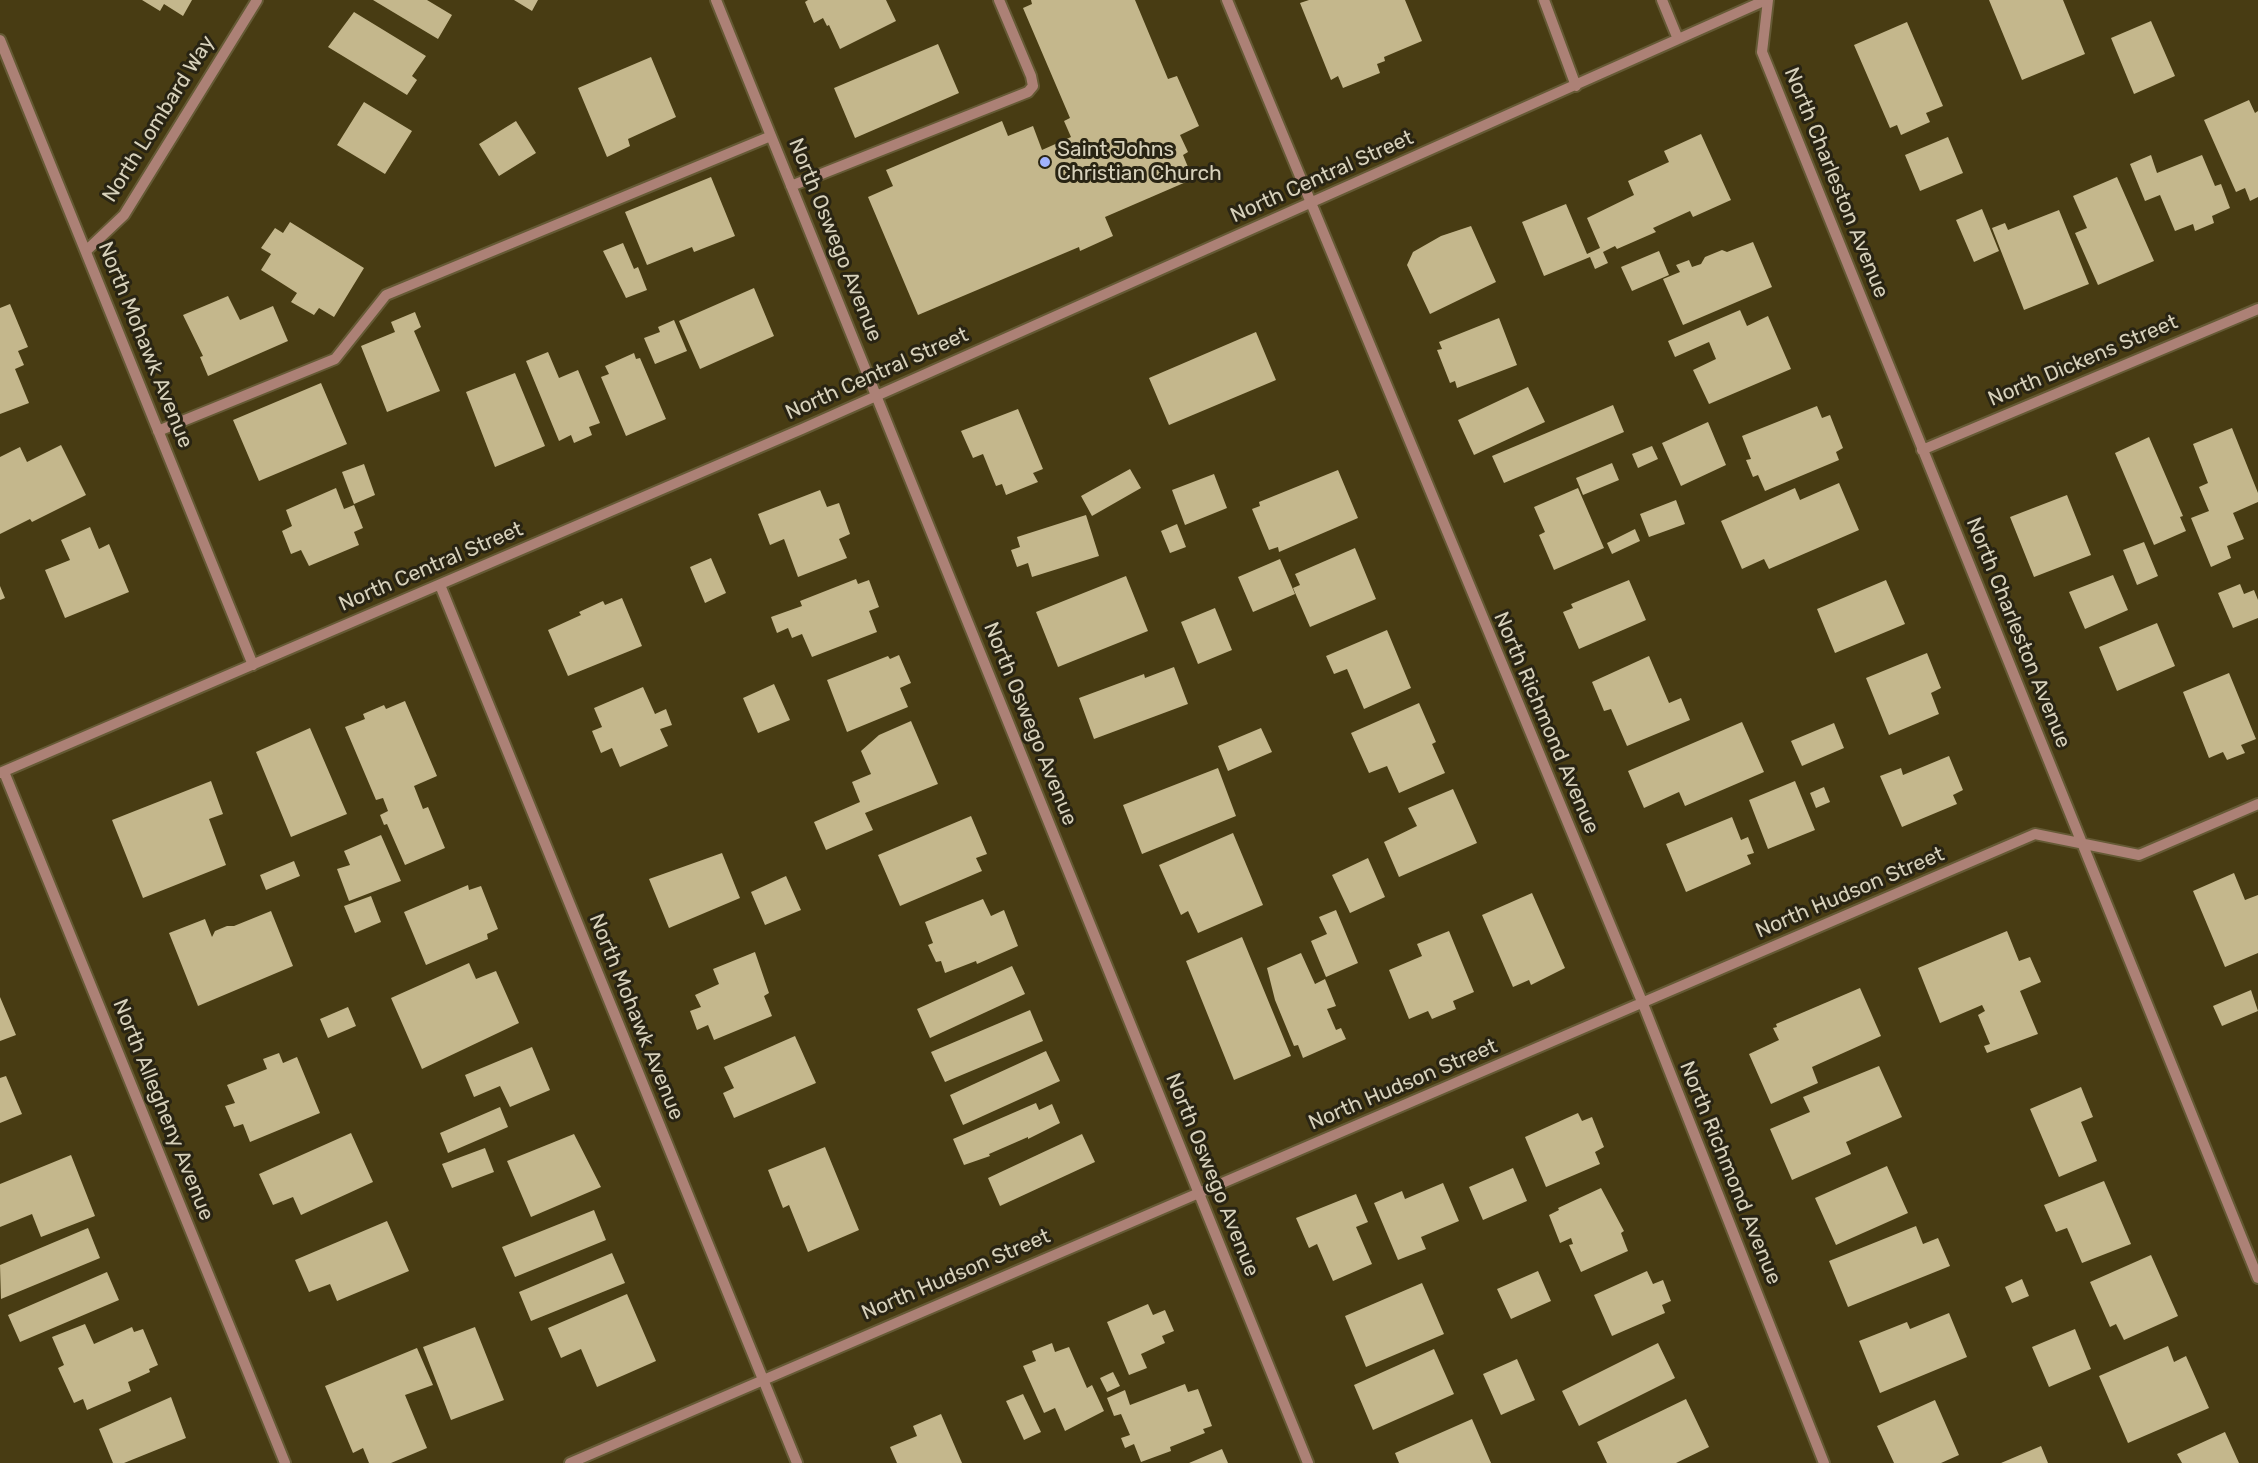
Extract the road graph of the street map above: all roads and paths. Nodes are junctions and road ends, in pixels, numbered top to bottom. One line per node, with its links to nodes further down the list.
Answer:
1 (257, 0): 14 (street, North Lombard Way)
2 (716, 0): 11 (street, North Oswego Avenue)
3 (999, 0): 12 (street)
4 (1227, 0): 13 (street, North Richmond Avenue)
5 (1544, 0): 10 (street)
6 (1662, 0): 8 (street)
7 (1767, 0): 8 (street, North Central Street); 18 (street, North Charleston Avenue)
8 (1678, 39): 10 (street, North Central Street)
9 (0, 40): 14 (street, North Mohawk Avenue)
10 (1576, 86): 13 (street, North Central Street)
11 (771, 136): 12 (street, North Oswego Avenue); 17 (street)
12 (791, 186): 16 (street, North Oswego Avenue)
13 (1309, 204): 16 (street, North Central Street); 24 (street, North Richmond Avenue)
14 (86, 251): 17 (street, North Mohawk Avenue)
15 (2258, 309): 18 (street, North Dickens Street)
16 (877, 396): 19 (street, North Central Street); 25 (street, North Oswego Avenue)
17 (158, 431): 20 (street, North Mohawk Avenue)
18 (1922, 450): 23 (street, North Charleston Avenue)
19 (440, 585): 20 (street, North Central Street); 27 (street, North Mohawk Avenue)
20 (254, 665): 21 (street, North Central Street)
21 (2, 772): 28 (street, North Allegheny Avenue)
22 (2258, 804): 23 (street, North Hudson Street)
23 (2082, 843): 24 (street, North Hudson Street); 26 (street, North Charleston Avenue)
24 (1643, 1004): 25 (street, North Hudson Street); 32 (street, North Richmond Avenue)
25 (1199, 1192): 27 (street, North Hudson Street); 31 (street, North Oswego Avenue)
26 (2258, 1278)
27 (763, 1379): 29 (street, North Hudson Street); 30 (street, North Mohawk Avenue)
28 (285, 1463)
29 (570, 1463)
30 (797, 1463)
31 (1308, 1463)
32 (1824, 1463)

